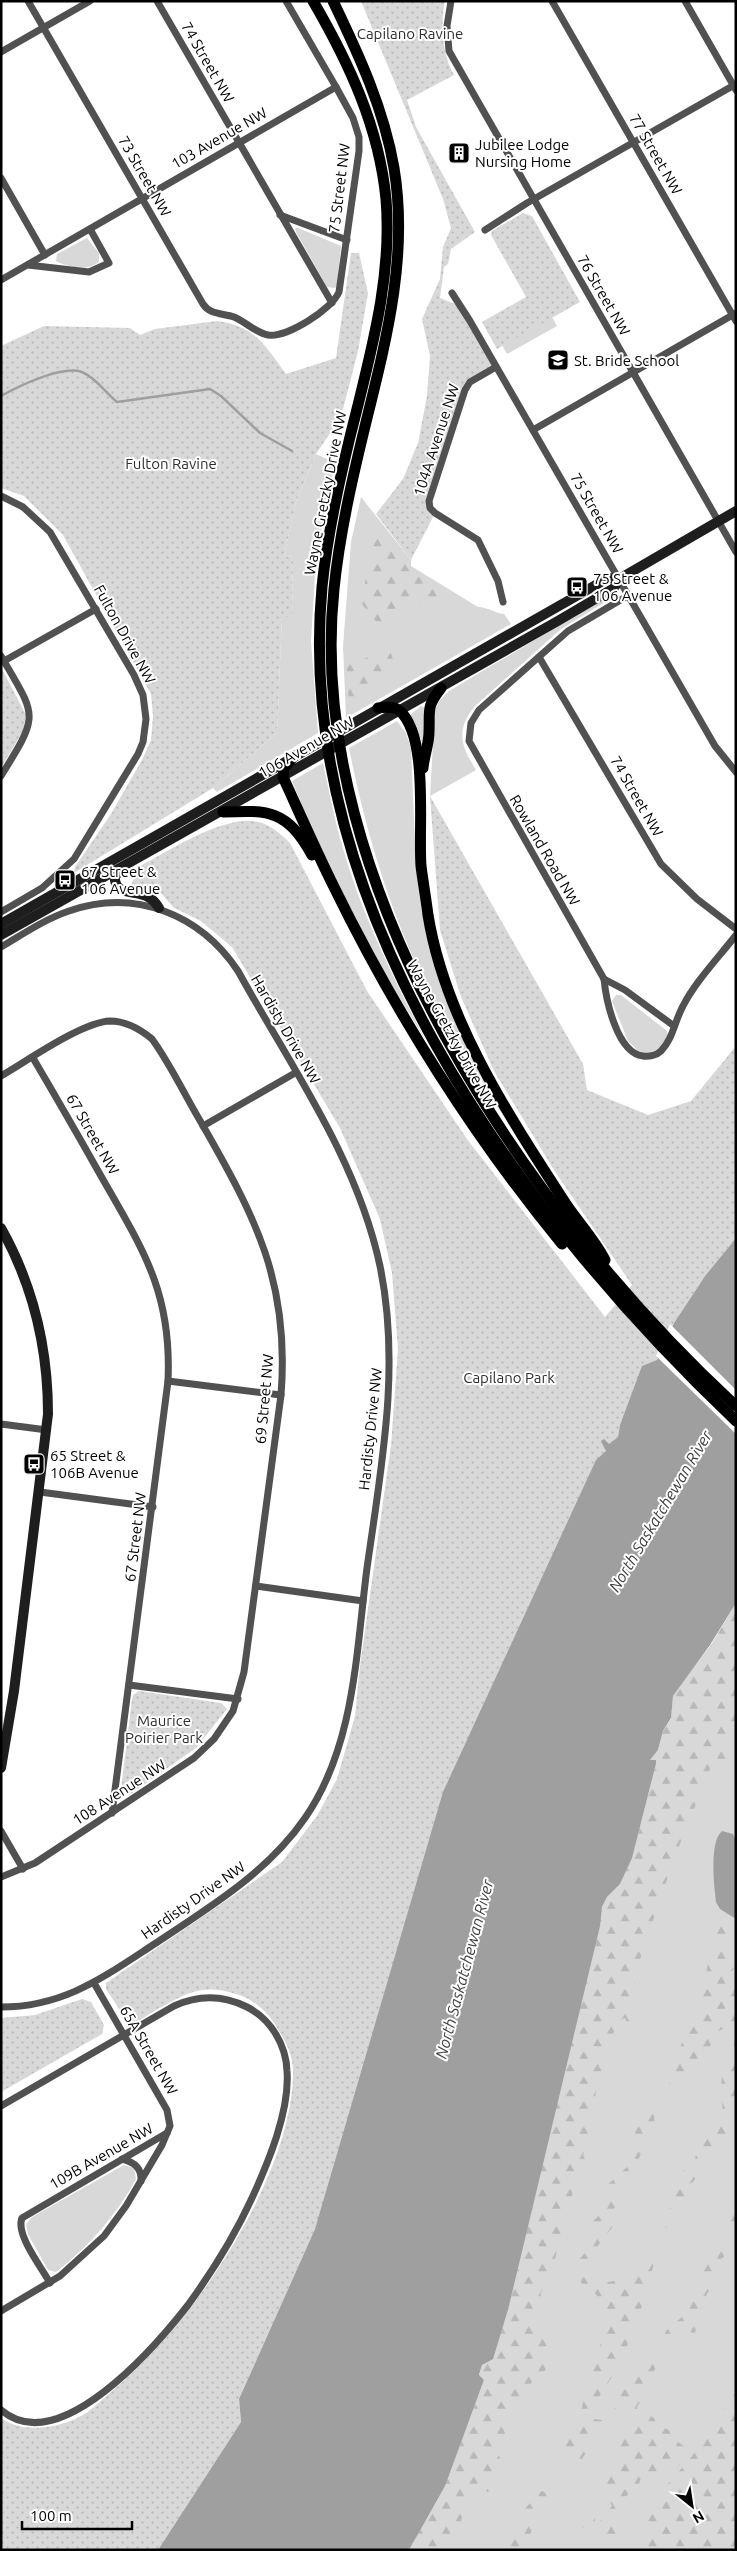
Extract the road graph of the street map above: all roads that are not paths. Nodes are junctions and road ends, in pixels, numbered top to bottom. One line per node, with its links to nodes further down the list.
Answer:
1 (28, 1): 10 (street, 73 Street NW)
2 (90, 1): 10 (street)
3 (157, 1): 14 (street, 74 Street NW)
4 (286, 1): 13 (street, 75 Street NW)
5 (313, 1): 67 (main road, Wayne Gretzky Drive NW)
6 (332, 1): 67 (main road, Wayne Gretzky Drive NW)
7 (451, 1): 18 (street, 76 Street NW)
8 (552, 1): 15 (street, 77 Street NW)
9 (685, 1): 12 (street)
10 (43, 28): 11 (street); 17 (street, 73 Street NW)
11 (1, 52)
12 (735, 86): 15 (street)
13 (336, 87): 14 (street, 103 Avenue NW); 22 (street, 75 Street NW)
14 (238, 143): 17 (street, 103 Avenue NW); 19 (street, 74 Street NW)
15 (633, 143): 18 (street); 28 (street, 77 Street NW)
16 (1, 178): 23 (street)
17 (142, 199): 20 (street, 103 Avenue NW); 27 (street, 73 Street NW)
18 (534, 200): 21 (street); 30 (street, 76 Street NW)
19 (280, 215): 22 (street); 27 (street, 74 Street NW)
20 (90, 229): 23 (street, 103 Avenue NW); 24 (street)
21 (485, 230)
22 (347, 240): 27 (street, 75 Street NW)
23 (45, 255): 24 (street, 103 Avenue NW)
24 (28, 265): 25 (street, 103 Avenue NW)
25 (1, 280)
26 (452, 294): 29 (street, 75 Street NW)
27 (332, 303)
28 (735, 316): 30 (street)
29 (496, 367): 31 (street, 75 Street NW); 38 (street, 104A Avenue NW)
30 (633, 372): 31 (street); 34 (street, 76 Street NW)
31 (533, 430): 36 (street, 75 Street NW)
32 (1, 496): 39 (street, Fulton Drive NW)
33 (736, 511): 34 (main road, 106 Avenue NW)
34 (718, 521): 35 (street, 76 Street NW); 36 (main road, 106 Avenue NW)
35 (736, 552)
36 (619, 578): 37 (street, 75 Street NW); 42 (main road, 106 Avenue NW); 43 (main road, 106 Avenue NW)
37 (628, 595): 40 (street); 46 (street, 75 Street NW)
38 (504, 602)
39 (96, 608): 41 (street); 54 (street, Fulton Drive NW)
40 (540, 657): 56 (street, 74 Street NW); 60 (street, Rowland Road NW)
41 (3, 658): 47 (street)
42 (441, 688): 44 (main road, 106 Avenue NW); 49 (main road)
43 (378, 708): 44 (main road); 45 (main road, 106 Avenue NW)
44 (400, 711): 48 (main road, 106 Avenue NW); 49 (main road)
45 (294, 756): 48 (main road); 55 (main road, 106 Avenue NW)
46 (736, 772)
47 (1, 776)
48 (283, 777): 50 (main road, 106 Avenue NW); 52 (main road)
49 (420, 784): 67 (main road)
50 (223, 812): 51 (main road, 106 Avenue NW); 52 (main road)
51 (126, 864): 53 (main road); 58 (main road, 106 Avenue NW)
52 (334, 887): 67 (main road)
53 (159, 908): 59 (street, Hardisty Drive NW); 63 (street, Hardisty Drive NW)
54 (1, 912)
55 (1, 924)
56 (736, 929)
57 (736, 934): 61 (street, Rowland Road NW)
58 (1, 935)
59 (1, 947)
60 (604, 978): 61 (street); 61 (street, Rowland Road NW)
61 (674, 1026)
62 (33, 1058): 64 (street); 65 (street, 69 Street NW); 68 (street, 67 Street NW)
63 (296, 1073): 65 (street); 77 (street, Hardisty Drive NW)
64 (1, 1076)
65 (203, 1126): 69 (street, 69 Street NW)
66 (1, 1228): 73 (main road)
67 (613, 1287): 70 (main road, Wayne Gretzky Drive NW); 71 (main road, Wayne Gretzky Drive NW)
68 (168, 1381): 69 (street); 75 (street, 67 Street NW)
69 (281, 1396): 76 (street, 69 Street NW)
70 (736, 1406)
71 (736, 1421)
72 (1, 1424): 73 (street)
73 (47, 1430): 74 (main road)
74 (40, 1492): 75 (street); 80 (main road)
75 (153, 1507): 78 (street, 67 Street NW)
76 (256, 1586): 77 (street); 79 (street, 69 Street NW)
77 (363, 1601): 85 (street, Hardisty Drive NW)
78 (129, 1685): 79 (street); 81 (street, 67 Street NW)
79 (238, 1699): 81 (street, 108 Avenue NW)
80 (1, 1768)
81 (112, 1813): 83 (street, 108 Avenue NW)
82 (1, 1831): 83 (street)
83 (23, 1869): 84 (street, 108 Avenue NW)
84 (1, 1878)
85 (94, 1983): 86 (street, Hardisty Drive NW); 87 (street, 65A Street NW)
86 (1, 2006)
87 (124, 2035): 88 (street); 89 (street, 65A Street NW); 94 (street)
88 (1, 2106)
89 (168, 2133): 90 (street, 109B Avenue NW); 91 (street, 109B Avenue NW)
90 (122, 2159): 91 (street); 92 (street, 109B Avenue NW)
91 (140, 2181): 92 (street, 109B Avenue NW)
92 (50, 2283): 93 (street, 109B Avenue NW)
93 (1, 2312)
94 (3, 2411)

